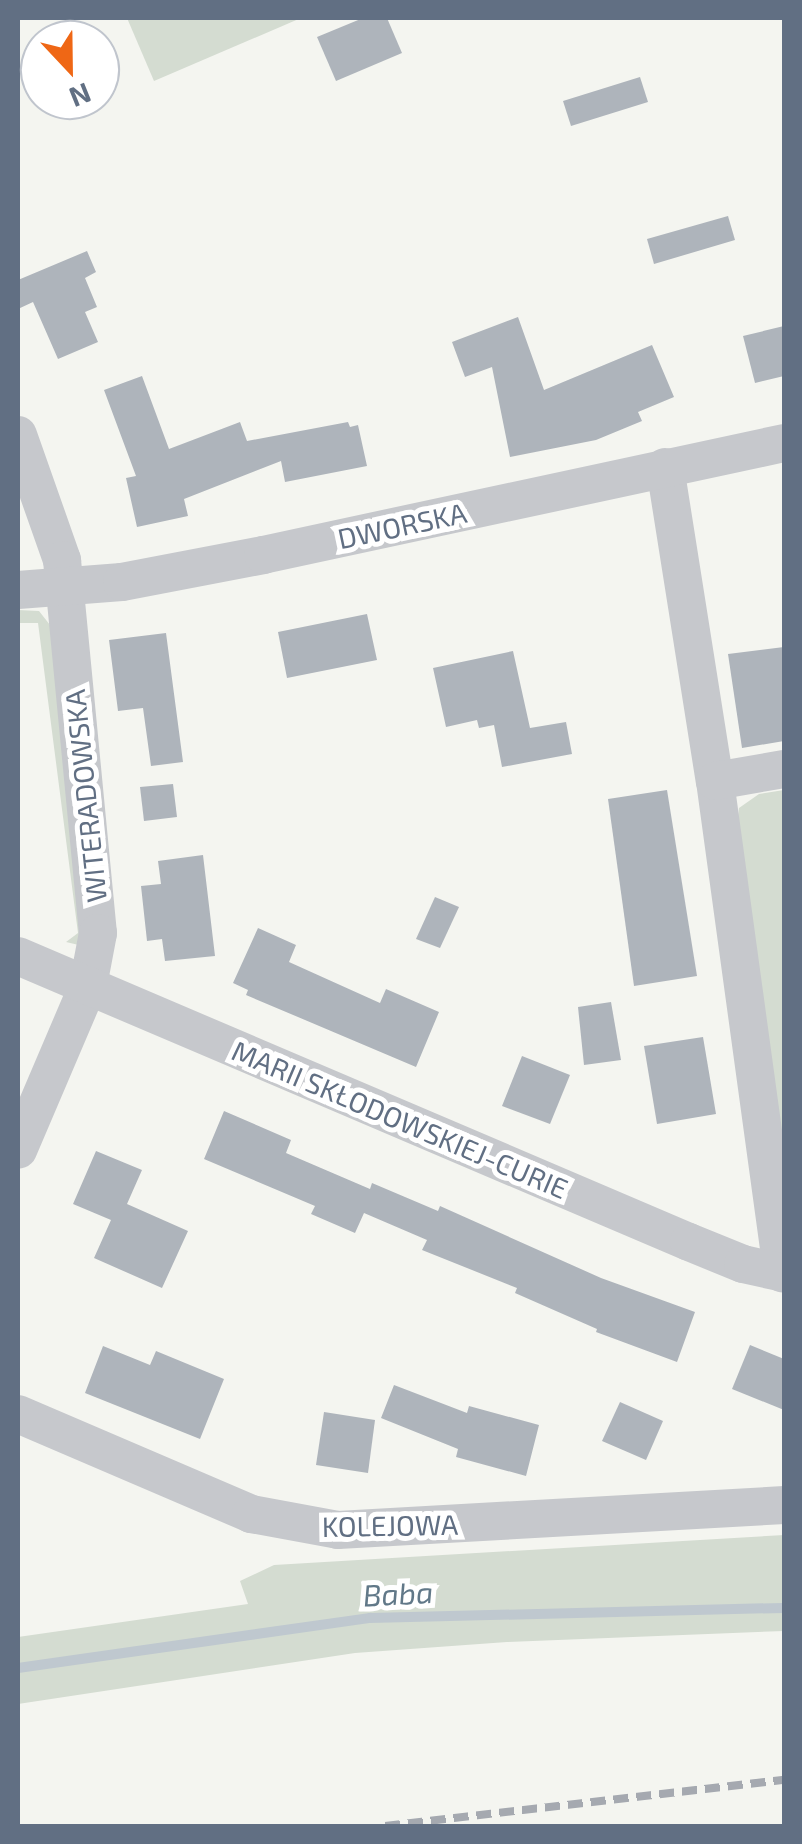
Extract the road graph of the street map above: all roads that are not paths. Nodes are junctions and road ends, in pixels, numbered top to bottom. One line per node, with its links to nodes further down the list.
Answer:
1 (18, 436): 4 (street, WITERADOWSKA)
2 (784, 443): 3 (street, DWORSKA)
3 (664, 467): 4 (street, DWORSKA); 7 (street)
4 (64, 588): 5 (street, DWORSKA); 9 (street, WITERADOWSKA)
5 (18, 590)
6 (784, 769): 7 (street)
7 (715, 781): 11 (street)
8 (18, 956): 9 (street, MARII SKŁODOWSKIEJ-CURIE)
9 (88, 986): 10 (street, WITERADOWSKA); 11 (street, MARII SKŁODOWSKIEJ-CURIE)
10 (18, 1150)
11 (783, 1273)
12 (18, 1414): 13 (street, KOLEJOWA)
13 (784, 1504)

